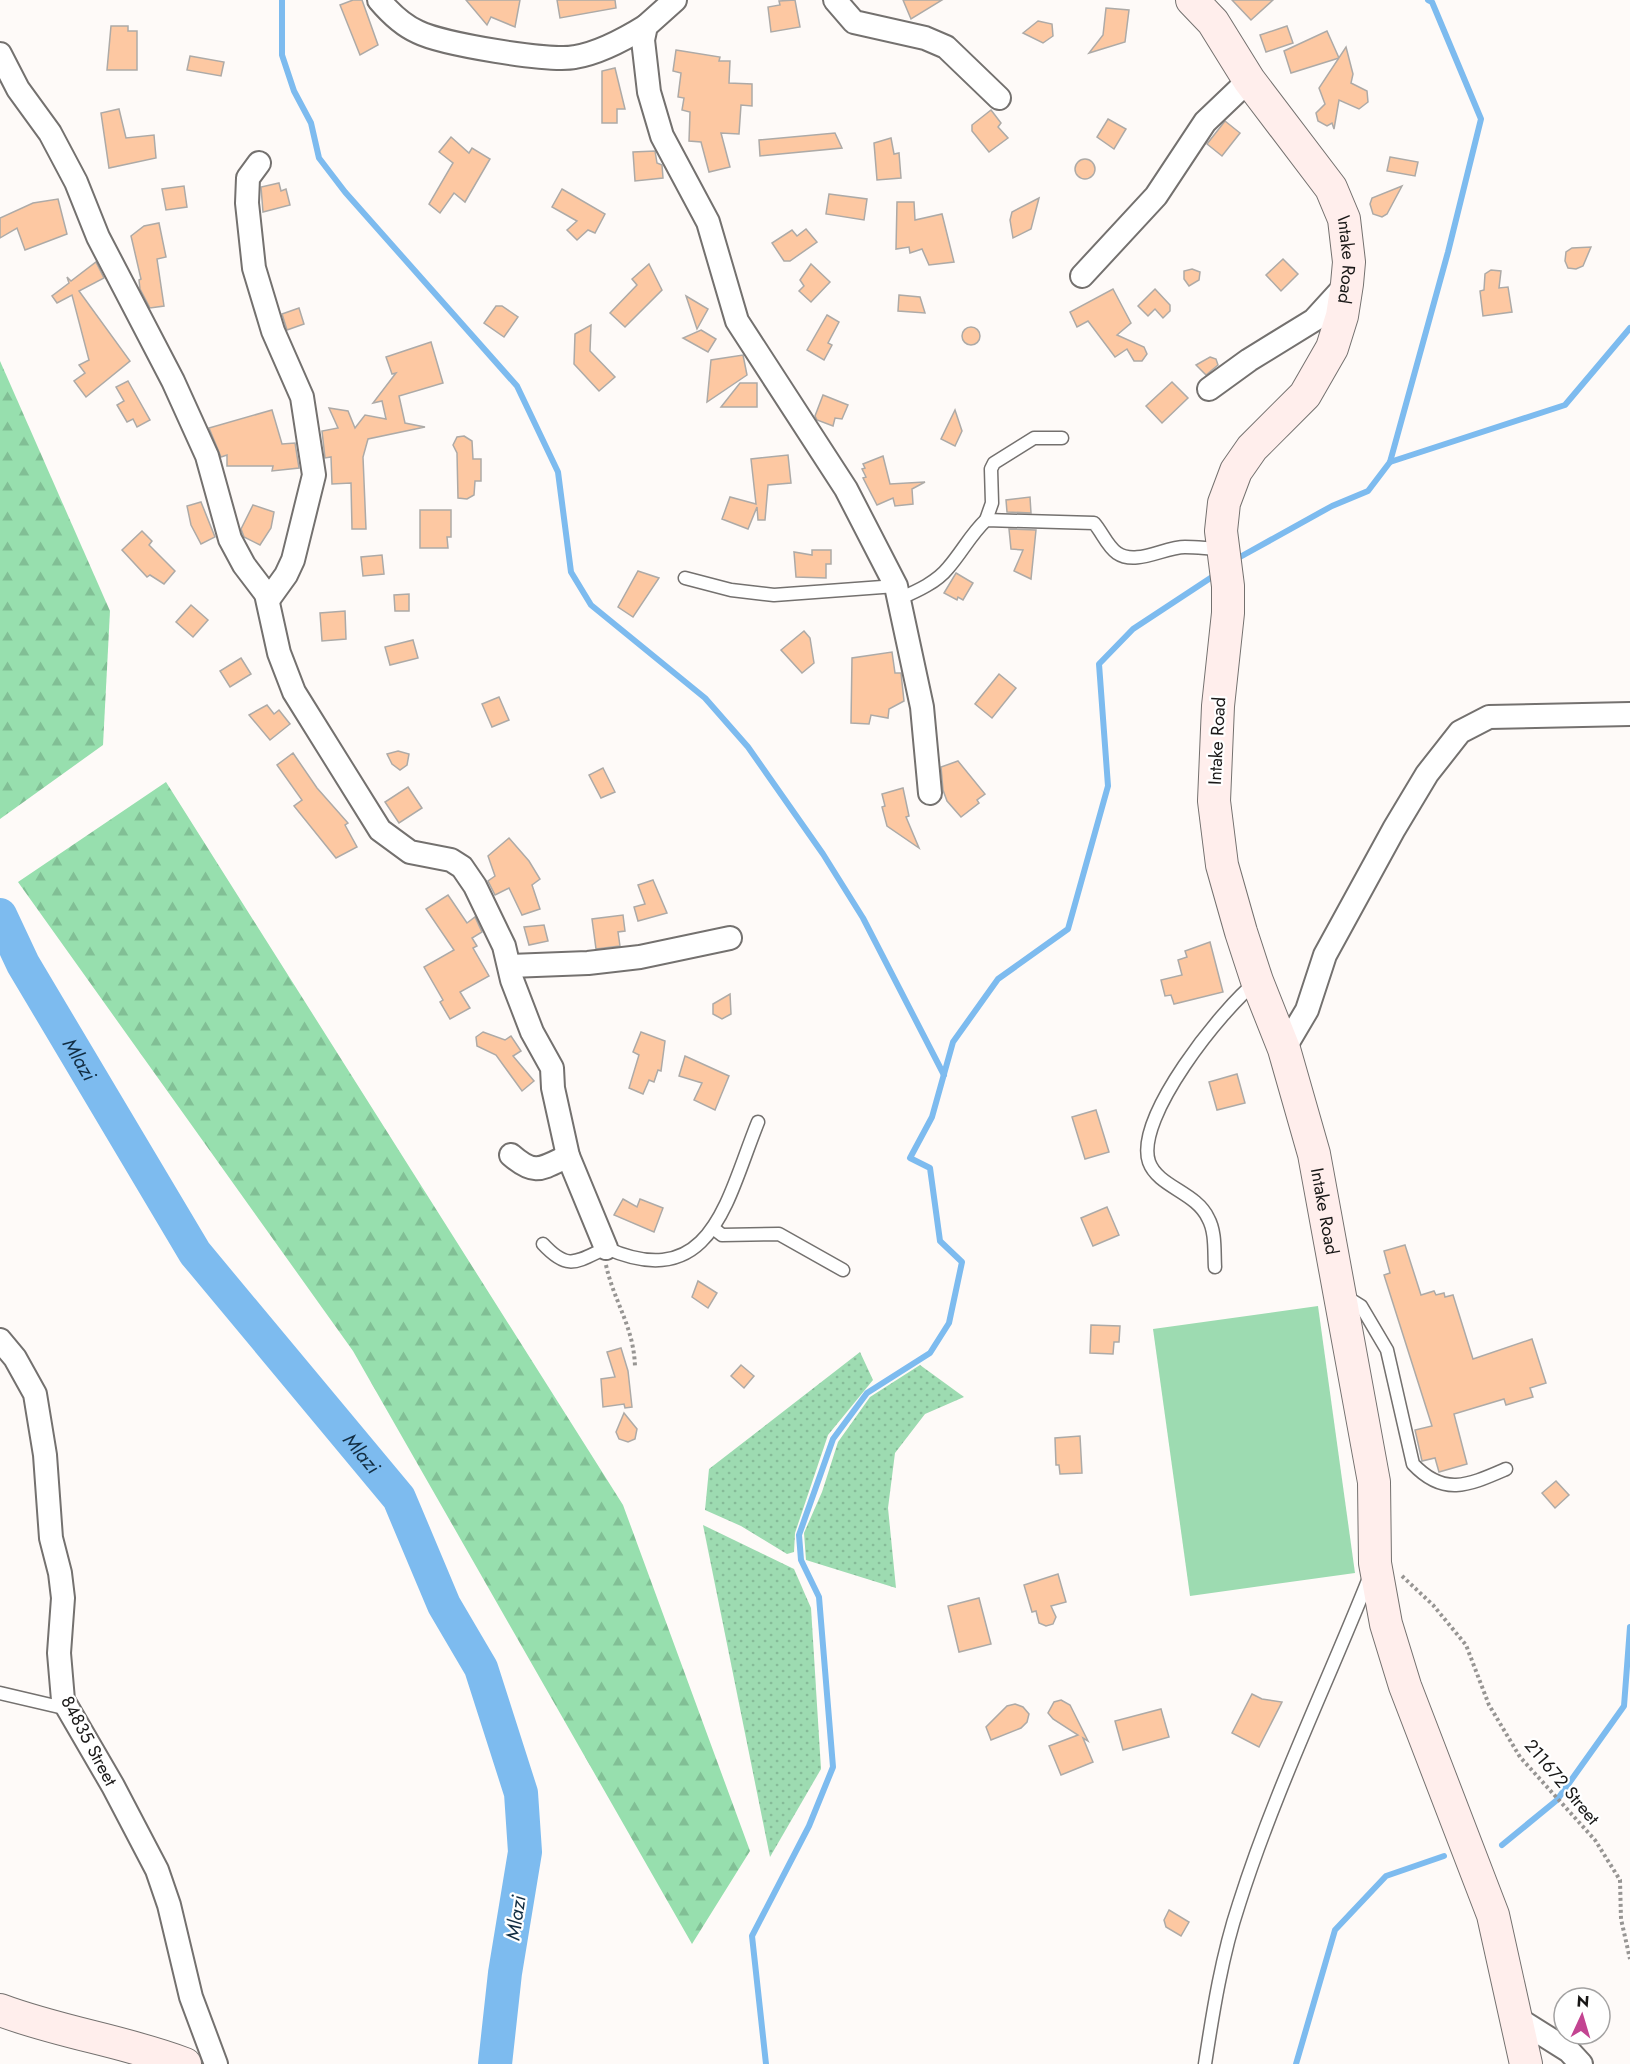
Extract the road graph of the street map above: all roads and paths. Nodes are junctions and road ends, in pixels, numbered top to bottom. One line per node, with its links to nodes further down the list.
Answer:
1 (379, 0): 5 (street)
2 (675, 0): 5 (street)
3 (835, 0): 8 (street)
4 (1192, 0): 7 (street, Intake Road)
5 (646, 27): 17 (street)
6 (0, 54): 18 (street)
7 (1249, 80): 10 (street); 11 (street, Intake Road)
8 (999, 98)
9 (259, 163): 18 (street)
10 (1082, 276)
11 (1347, 284): 12 (street); 15 (street, Intake Road)
12 (1209, 389)
13 (1062, 438): 14 (lane)
14 (986, 520): 15 (lane); 17 (lane)
15 (1223, 549): 23 (street, Intake Road)
16 (685, 578): 17 (lane)
17 (899, 592): 20 (street)
18 (268, 600): 22 (street)
19 (1630, 714): 24 (street)
20 (930, 794)
21 (730, 938): 22 (street)
22 (510, 966): 27 (street)
23 (1257, 981): 24 (street, Intake Road); 31 (lane)
24 (1284, 1049): 33 (street, Intake Road)
25 (758, 1122): 28 (lane)
26 (512, 1155): 27 (street)
27 (568, 1156): 30 (street)
28 (713, 1228): 30 (lane); 32 (lane)
29 (543, 1244): 30 (lane)
30 (606, 1248): 35 (path)
31 (1215, 1268)
32 (843, 1270)
33 (1342, 1293): 36 (lane); 37 (street, Intake Road)
34 (0, 1340): 39 (street, 84835 Street)
35 (635, 1367)
36 (1506, 1469)
37 (1375, 1557): 40 (path, 211672 Street); 42 (street, Intake Road); 45 (lane)
38 (0, 1693): 39 (lane)
39 (68, 1708): 44 (street, 84835 Street)
40 (1630, 1959)
41 (0, 2010): 43 (street)
42 (1518, 2019): 46 (street, Intake Road); 47 (street)
43 (185, 2064)
44 (216, 2064)
45 (1205, 2064)
46 (1526, 2064)
47 (1581, 2064)

